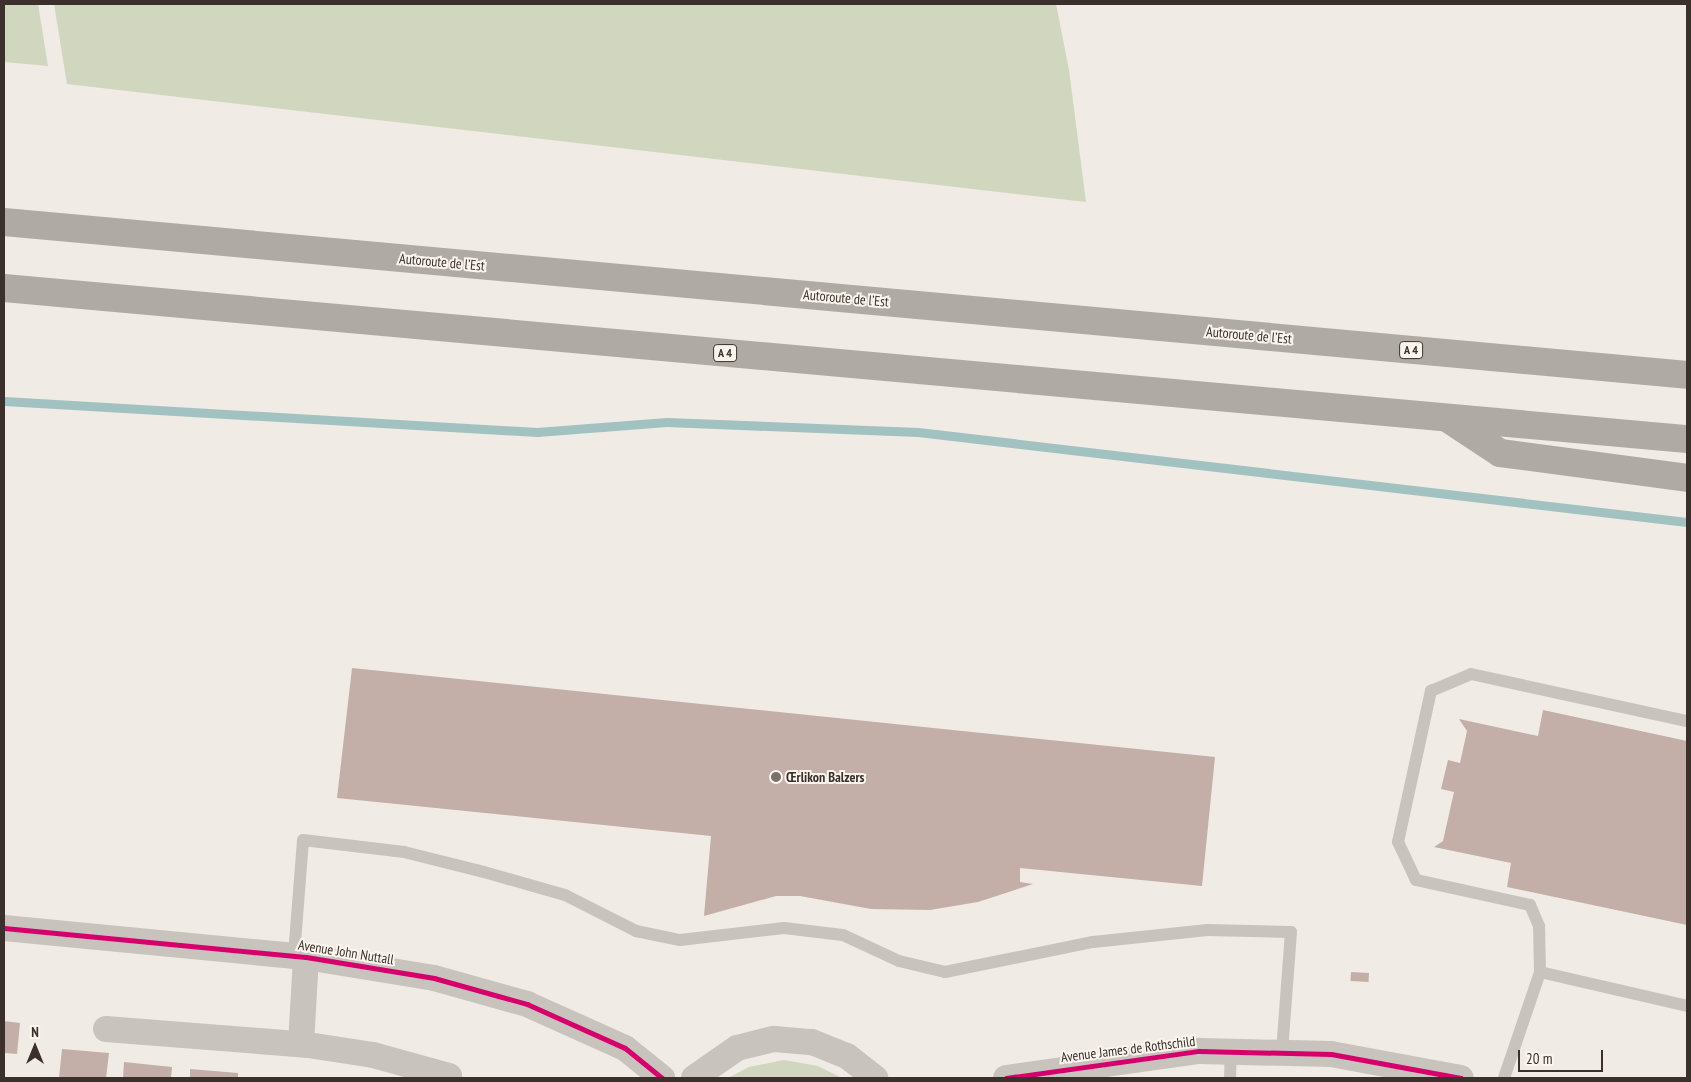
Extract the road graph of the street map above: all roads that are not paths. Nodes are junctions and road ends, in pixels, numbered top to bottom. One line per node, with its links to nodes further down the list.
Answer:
1 (4, 222): 3 (highway, Autoroute de l’Est / A 4)
2 (4, 288): 4 (highway, A 4)
3 (1687, 375)
4 (1446, 417): 5 (highway, A 4); 6 (highway)
5 (1687, 439)
6 (1687, 478)
7 (1687, 721): 10 (lane)
8 (4, 928): 9 (street, Avenue John Nuttall)
9 (300, 956): 13 (street, Avenue John Nuttall); 15 (lane); 17 (street, Avenue John Nuttall)
10 (1540, 972): 11 (lane); 23 (lane)
11 (1687, 1006)
12 (106, 1029): 13 (street)
13 (301, 1044): 16 (street)
14 (1231, 1051): 15 (street, Avenue James de Rothschild); 20 (street, Avenue James de Rothschild); 21 (lane)
15 (1282, 1053): 22 (street, Avenue James de Rothschild)
16 (449, 1076)
17 (662, 1078)
18 (694, 1078): 19 (street)
19 (875, 1078)
20 (1006, 1078)
21 (1230, 1078)
22 (1461, 1078)
23 (1504, 1078)

